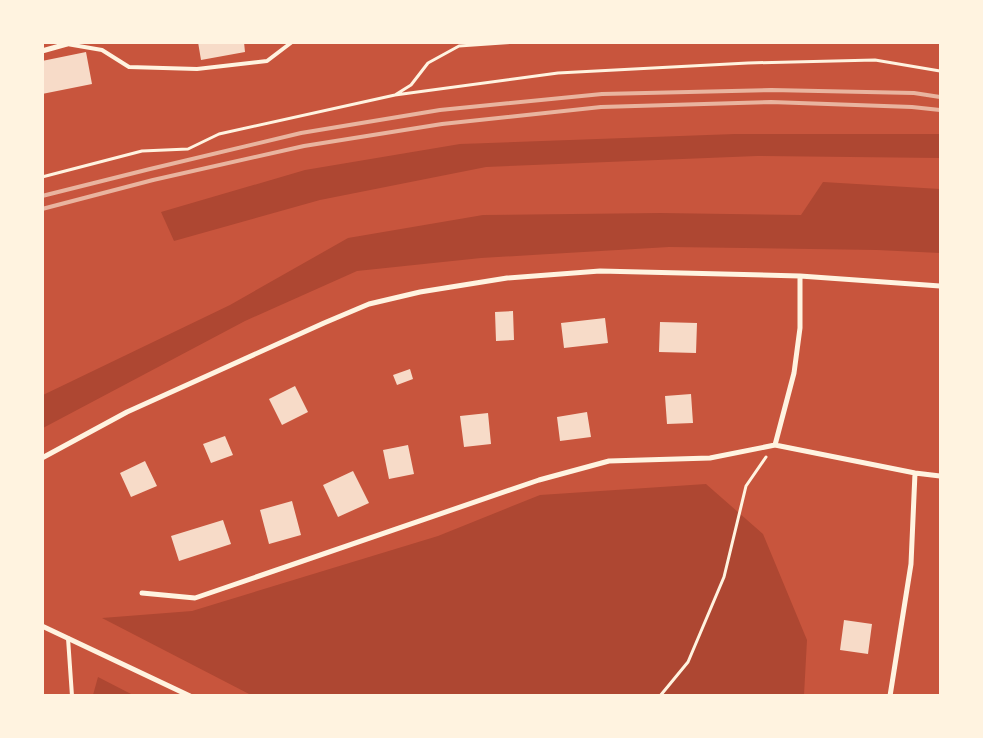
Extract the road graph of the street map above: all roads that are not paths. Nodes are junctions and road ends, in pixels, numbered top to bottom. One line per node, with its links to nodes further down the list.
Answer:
1 (292, 42): 2 (lane)
2 (67, 44): 3 (street)
3 (42, 51)
4 (800, 276): 5 (street); 6 (street); 7 (street)
5 (940, 286)
6 (775, 445): 8 (street); 10 (street)
7 (42, 458)
8 (915, 472): 9 (street); 15 (street)
9 (940, 476)
10 (142, 593)
11 (42, 626): 12 (street)
12 (68, 638): 13 (lane); 14 (street)
13 (72, 696)
14 (190, 696)
15 (890, 696)

